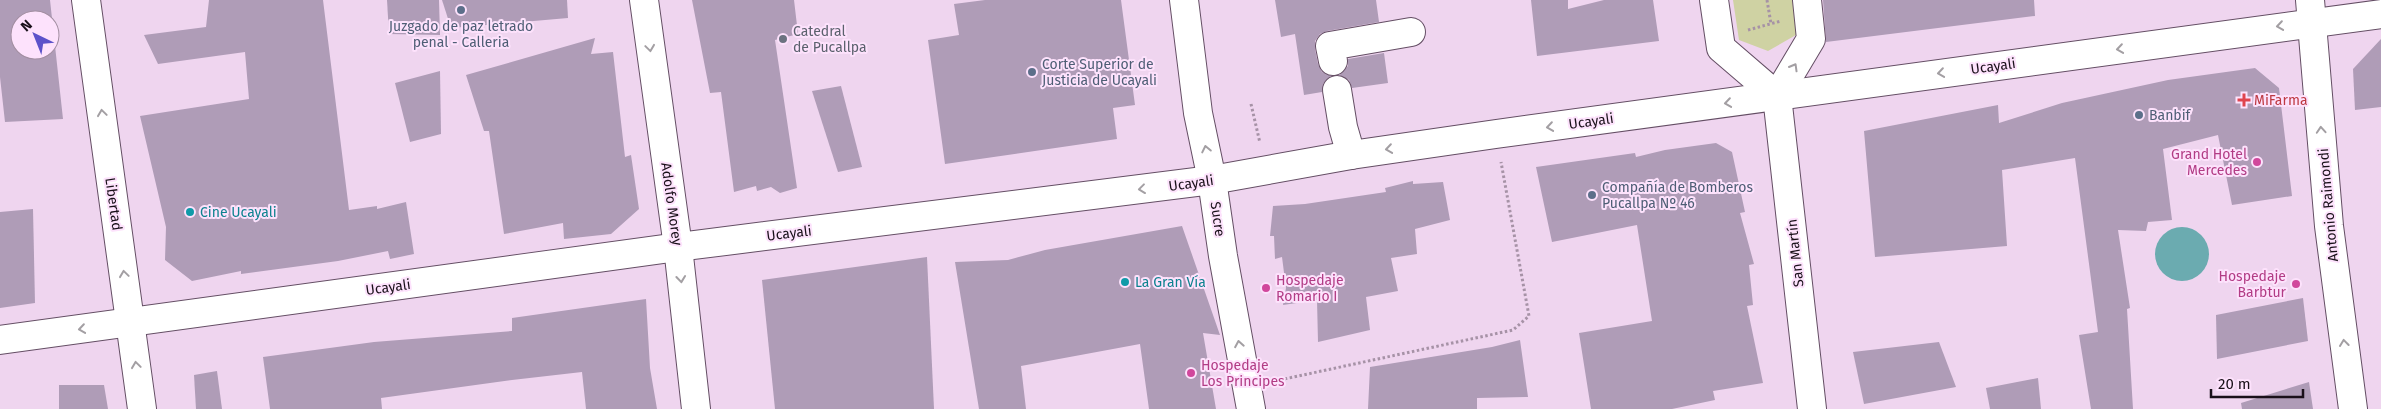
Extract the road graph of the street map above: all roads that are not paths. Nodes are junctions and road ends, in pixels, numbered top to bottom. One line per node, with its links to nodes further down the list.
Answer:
1 (86, 0): 15 (street, Libertad, one-way to 1)
2 (644, 0): 14 (street, Adolfo Morey, one-way to 14)
3 (1184, 0): 13 (street, Sucre, one-way to 3)
4 (1714, 0): 11 (street)
5 (1808, 6): 11 (street, one-way to 5)
6 (2312, 11): 7 (street, Ucayali); 11 (street, Ucayali, one-way to 11); 21 (street, Antonio Raimondi, one-way to 6)
7 (2381, 14)
8 (1411, 32): 9 (street)
9 (1333, 61)
10 (1337, 90): 12 (street)
11 (1777, 96): 12 (street, Ucayali, one-way to 12); 20 (street, San Martín)
12 (1351, 155): 13 (street, Ucayali)
13 (1212, 180): 14 (street, Ucayali, one-way to 14); 17 (street, Sucre, one-way to 13)
14 (678, 247): 15 (street, Ucayali); 19 (street, Adolfo Morey, one-way to 19)
15 (130, 322): 16 (street, Ucayali, one-way to 16); 18 (street, Libertad, one-way to 15)
16 (0, 340)
17 (1249, 398)
18 (142, 409)
19 (696, 409)
20 (1812, 409)
21 (2353, 409)

